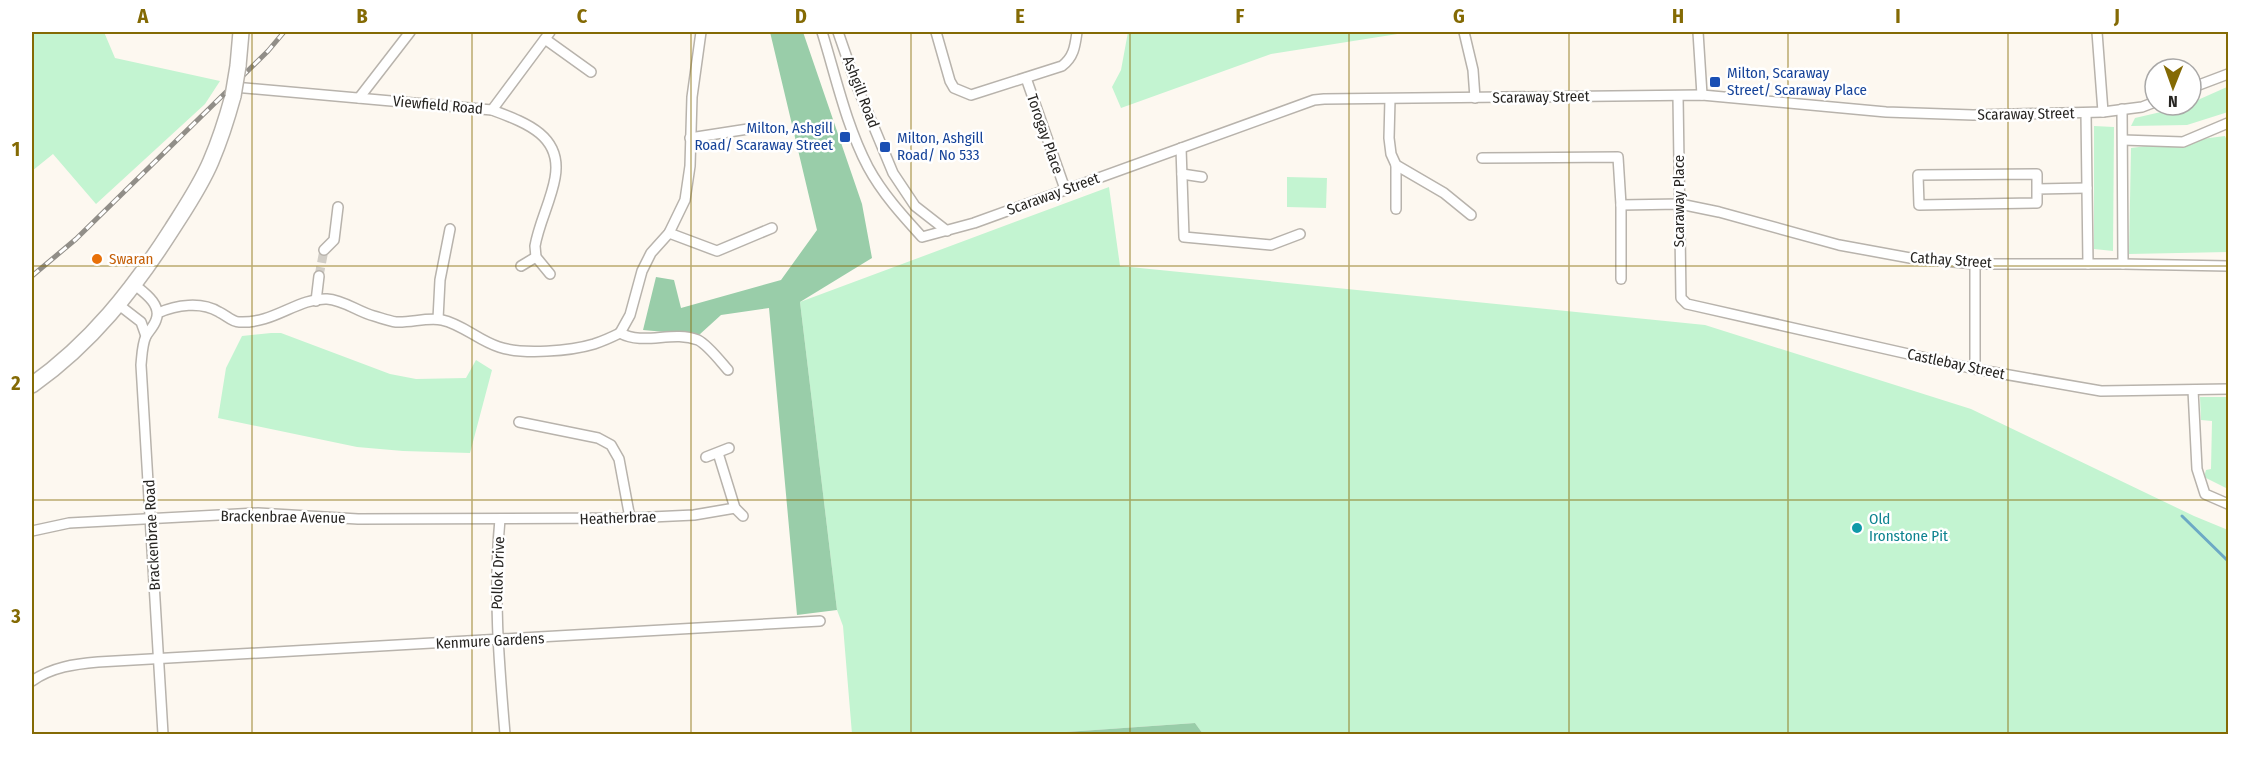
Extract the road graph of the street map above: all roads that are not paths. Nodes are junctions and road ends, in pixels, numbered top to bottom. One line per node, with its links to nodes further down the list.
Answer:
1 (241, 32): 16 (main road, bridge)
2 (410, 32): 19 (street)
3 (701, 32): 29 (street)
4 (822, 32): 46 (street, Ashgill Road)
5 (838, 32): 46 (street, Ashgill Road)
6 (936, 32): 14 (street)
7 (1077, 32): 14 (street)
8 (1464, 32): 20 (street)
9 (1698, 32): 17 (street)
10 (2097, 32): 26 (street)
11 (547, 35): 12 (street); 24 (street)
12 (591, 72)
13 (2229, 74): 15 (street)
14 (1026, 78): 37 (street, Torogay Place)
15 (2203, 84)
16 (236, 90): 19 (street, Viewfield Road); 59 (main road)
17 (1702, 95): 18 (street, Scaraway Street); 25 (street, Scaraway Street)
18 (1678, 96): 20 (street, Scaraway Street); 39 (street, Scaraway Place)
19 (359, 98): 24 (street, Viewfield Road)
20 (1475, 98): 21 (street, Scaraway Street)
21 (1390, 99): 31 (street, Scaraway Street); 33 (street)
22 (2143, 107): 23 (street, Scaraway Street)
23 (2122, 109): 26 (street, Scaraway Street); 30 (street)
24 (492, 110): 50 (street, Viewfield Road)
25 (2086, 112): 26 (street, Scaraway Street); 36 (street)
26 (2103, 112)
27 (2229, 123): 30 (street)
28 (748, 129): 29 (street)
29 (690, 138): 47 (street)
30 (2123, 140): 53 (street)
31 (1181, 148): 34 (street); 37 (street, Scaraway Street)
32 (1482, 158): 40 (street)
33 (1396, 165): 42 (street); 43 (street)
34 (1182, 174): 35 (street); 48 (street)
35 (1202, 177)
36 (2087, 188): 38 (street); 52 (street)
37 (1065, 189): 46 (street, Scaraway Street)
38 (2037, 189): 38 (street)
39 (1680, 204): 40 (street, Cathay Street); 51 (street, Cathay Street); 61 (street, Scaraway Place)
40 (1621, 205): 58 (street)
41 (338, 207): 49 (street)
42 (1396, 208)
43 (1470, 215)
44 (772, 228): 47 (street)
45 (450, 229): 64 (street)
46 (947, 231)
47 (669, 232): 65 (street)
48 (1300, 234)
49 (324, 250)
50 (536, 256): 54 (street); 56 (street)
51 (1975, 264): 52 (street, Cathay Street); 68 (street)
52 (2088, 264): 53 (street, Cathay Street)
53 (2123, 264): 55 (street, Cathay Street)
54 (521, 266)
55 (2229, 266)
56 (550, 274)
57 (319, 276): 60 (street)
58 (1620, 279)
59 (135, 285): 62 (main road); 63 (street)
60 (316, 301): 63 (street); 64 (street)
61 (1687, 304): 68 (street, Castlebay Street)
62 (119, 305): 66 (street); 69 (main road)
63 (158, 312): 66 (street, Brackenbrae Road)
64 (438, 319): 65 (street)
65 (620, 333): 67 (street)
66 (146, 336): 79 (street, Brackenbrae Road)
67 (728, 369)
68 (1975, 369): 71 (street, Castlebay Street)
69 (32, 386)
70 (2229, 389): 71 (street, Castlebay Street)
71 (2193, 390): 76 (street)
72 (524, 426): 80 (street)
73 (729, 448): 74 (street)
74 (718, 453): 75 (street); 77 (street)
75 (706, 457)
76 (2229, 504)
77 (735, 508): 78 (street); 80 (street, Heatherbrae)
78 (743, 516)
79 (151, 518): 81 (street, Brackenbrae Avenue); 82 (street, Brackenbrae Avenue); 85 (street, Brackenbrae Road)
80 (630, 518): 81 (street, Heatherbrae)
81 (500, 519): 84 (street, Pollok Drive)
82 (32, 531)
83 (820, 621): 84 (street, Kenmure Gardens)
84 (498, 641): 85 (street, Kenmure Gardens); 88 (street, Pollok Drive)
85 (159, 659): 86 (street, Kenmure Gardens); 87 (street, Brackenbrae Road)
86 (32, 681)
87 (163, 735)
88 (505, 735)

